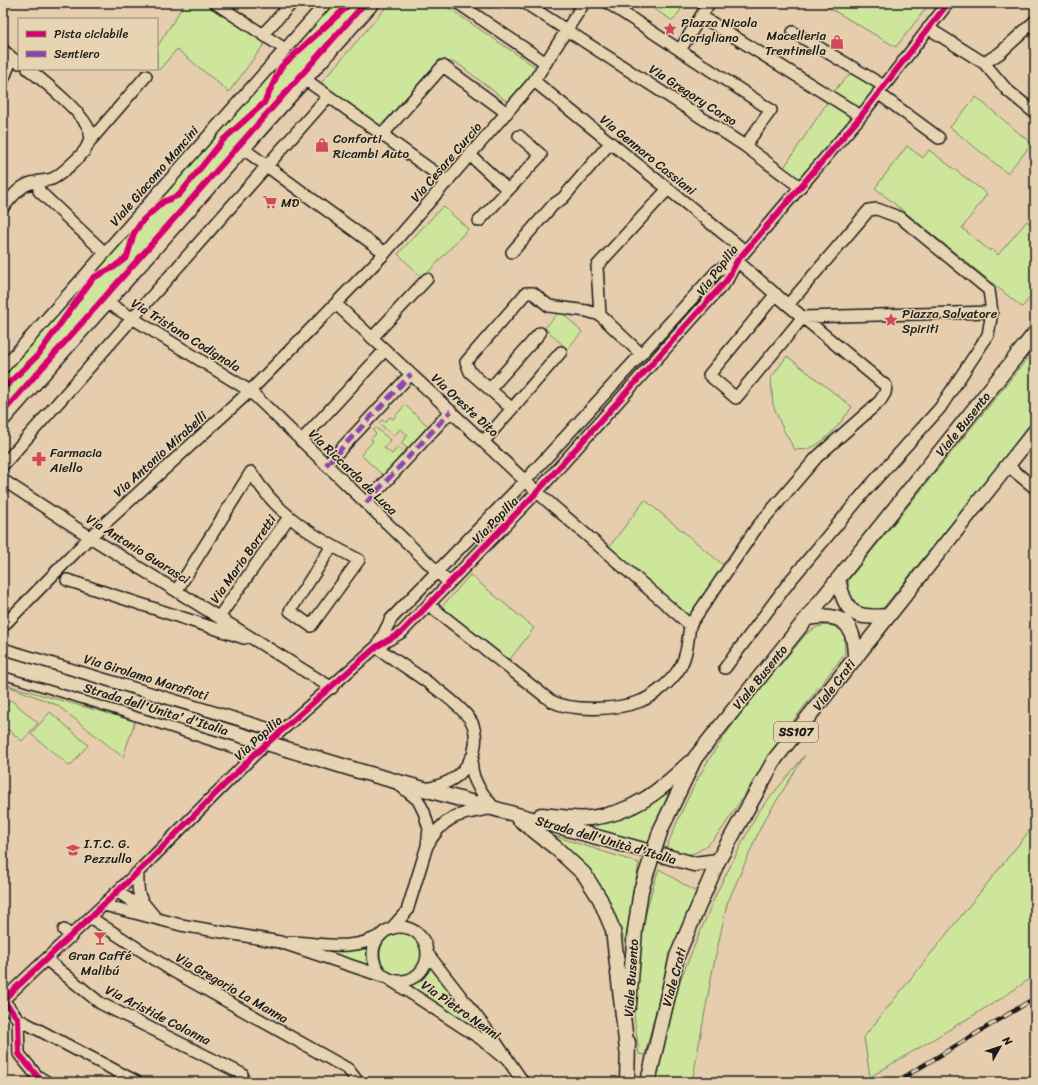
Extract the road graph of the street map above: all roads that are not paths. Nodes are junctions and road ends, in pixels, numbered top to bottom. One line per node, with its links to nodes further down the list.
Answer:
1 (215, 3): 15 (street)
2 (292, 3): 15 (street)
3 (326, 3): 16 (street, Viale Giacomo Mancini)
4 (374, 3): 25 (street)
5 (458, 3): 20 (street)
6 (525, 3): 13 (street)
7 (584, 3): 13 (street)
8 (608, 3): 18 (street)
9 (948, 3): 12 (street, Via Popilia)
10 (704, 7): 18 (street); 31 (street)
11 (1035, 21): 21 (street)
12 (928, 28): 21 (street); 27 (street, Via Popilia)
13 (568, 30): 20 (street, Via Cesare Curcio); 37 (street, Via Gregory Corso)
14 (794, 32): 27 (street)
15 (264, 34): 16 (street)
16 (285, 49): 50 (street, Viale Giacomo Mancini)
17 (3, 50): 19 (street)
18 (680, 50): 37 (street)
19 (16, 60): 24 (street)
20 (546, 63): 26 (street, Via Cesare Curcio)
21 (984, 63): 30 (street)
22 (29, 70): 35 (street)
23 (146, 76): 35 (street)
24 (3, 80)
25 (306, 80): 32 (street); 38 (street)
26 (534, 81): 29 (street, Via Cesare Curcio); 36 (street, Via Gennaro Cassiani)
27 (881, 90): 31 (street, Via Popilia); 34 (street)
28 (325, 100): 40 (street)
29 (506, 113): 32 (street); 39 (street, Via Cesare Curcio)
30 (1035, 114)
31 (861, 116): 43 (street, Via Popilia)
32 (382, 135): 42 (street)
33 (519, 136): 45 (street)
34 (940, 138)
35 (90, 141): 41 (street)
36 (610, 143): 44 (street, Via Gennaro Cassiani); 49 (street)
37 (745, 146): 43 (street, Via Gregory Corso)
38 (245, 150): 40 (street); 55 (street)
39 (471, 156): 42 (street, Via Cesare Curcio); 45 (street)
40 (267, 165): 51 (street); 60 (street)
41 (39, 181): 46 (street); 50 (street)
42 (448, 182): 51 (street, Via Cesare Curcio)
43 (800, 187): 48 (street, Via Popilia)
44 (668, 189): 48 (street, Via Gennaro Cassiani); 59 (street)
45 (508, 190): 47 (street)
46 (3, 207)
47 (479, 221)
48 (745, 251): 52 (street, Via Popilia)
49 (512, 252)
50 (105, 253): 68 (street, Viale Giacomo Mancini)
51 (385, 253): 56 (street, Via Cesare Curcio)
52 (738, 260): 54 (street); 67 (street, Via Popilia); 84 (street, Via Popilia)
53 (427, 279): 64 (street)
54 (776, 294): 57 (street); 61 (street)
55 (108, 303): 60 (street, Via Tristano Codignola); 74 (street)
56 (336, 304): 64 (street, Via Oreste Dito); 71 (street, Via Antonio Mirabelli)
57 (788, 305): 58 (street); 61 (street)
58 (992, 312): 61 (street); 105 (street)
59 (600, 315): 67 (street); 70 (street)
60 (131, 318): 71 (street, Via Tristano Codignola); 78 (street)
61 (803, 318): 98 (street)
62 (540, 333): 70 (street)
63 (1035, 334): 90 (main road, Viale Busento)
64 (372, 338): 65 (street, Via Oreste Dito)
65 (385, 350): 69 (street, Via Oreste Dito); 76 (street)
66 (561, 352): 72 (street)
67 (642, 354): 82 (street, Via Popilia)
68 (3, 368)
69 (411, 374): 73 (street, Via Oreste Dito); 79 (street)
70 (490, 389): 72 (street)
71 (250, 391): 76 (street, Via Riccardo de Luca); 87 (street, Via Antonio Mirabelli)
72 (511, 408): 77 (street)
73 (451, 411): 77 (street, Via Oreste Dito); 85 (street)
74 (3, 421)
75 (1035, 431): 80 (main road, Viale Crati / SS107)
76 (301, 441): 79 (street, Via Riccardo de Luca)
77 (484, 442): 82 (street, Via Oreste Dito)
78 (3, 465)
79 (326, 465): 85 (street, Via Riccardo de Luca)
80 (1008, 466): 83 (street); 95 (main road, Viale Crati / SS107)
81 (3, 480): 87 (street, Via Antonio Guarasci)
82 (525, 481): 84 (street, Via Oreste Dito); 89 (street, Via Popilia)
83 (1035, 488)
84 (537, 492): 92 (street, Via Popilia); 98 (street, Via Oreste Dito)
85 (366, 503): 89 (street, Via Riccardo de Luca)
86 (289, 518): 88 (street, Via Mario Borretti); 93 (street, Via Mario Borretti); 96 (street, Via Mario Borretti)
87 (90, 537): 93 (street, Via Antonio Guarasci); 99 (street, Via Antonio Mirabelli)
88 (332, 546): 88 (street, Via Mario Borretti)
89 (438, 572): 92 (street, Via Riccardo de Luca); 101 (street, Via Popilia)
90 (838, 579): 95 (main road); 97 (main road, Viale Busento)
91 (67, 580): 100 (street, Via Antonio Guarasci)
92 (449, 583): 94 (street, Via Popilia)
93 (177, 590): 96 (street, Via Antonio Guarasci)
94 (429, 605): 98 (street); 101 (street, Via Popilia)
95 (888, 616): 103 (main road, Viale Crati / SS107)
96 (219, 617): 100 (street, Via Antonio Guarasci)
97 (807, 618): 103 (main road); 111 (main road, Viale Busento)
98 (690, 625)
99 (3, 626)
100 (258, 642): 107 (street, Via Antonio Guarasci)
101 (376, 647): 107 (street, Via Popilia); 109 (street)
102 (3, 649): 108 (street, Via Girolamo Marafioti)
103 (854, 659): 117 (main road, Viale Crati / SS107)
104 (3, 663): 112 (main road, Strada dell'Unita' d'Italia, bridge)
105 (725, 668)
106 (3, 674): 110 (street)
107 (332, 688): 108 (street, Via Popilia)
108 (280, 732): 110 (street, Via Popilia)
109 (474, 752): 113 (street); 114 (street)
110 (255, 754): 118 (street, Via Popilia)
111 (696, 758): 115 (main road); 132 (main road, Viale Busento, bridge)
112 (394, 781): 113 (main road, Strada dell'Unita' d'Italia); 116 (street)
113 (426, 789): 114 (main road, Strada dell'Unita' d'Italia)
114 (494, 808): 115 (main road, Strada dell'Unità d'Italia); 116 (street)
115 (511, 813): 117 (main road, Strada dell'Unità d'Italia); 132 (main road)
116 (427, 846): 121 (street)
117 (718, 861): 140 (main road, Viale Crati / SS107)
118 (138, 872): 119 (street, Via Popilia); 123 (street)
119 (118, 892): 120 (street, Via Popilia); 123 (street)
120 (104, 905): 122 (street, Via Popilia); 123 (street)
121 (407, 912): 124 (street); 125 (street)
122 (91, 918): 128 (street, Via Popilia); 137 (street, Via Gregorio La Manna)
123 (156, 918): 126 (street)
124 (412, 930): 125 (street); 127 (street)
125 (387, 931): 126 (street); 129 (street)
126 (280, 942): 129 (street)
127 (427, 953): 129 (street); 133 (street, Via Pietro Nenni)
128 (47, 960): 130 (street, Via Popilia); 134 (street, Via Aristide Colonna)
129 (388, 978): 133 (street, Via Pietro Nenni)
130 (3, 1000): 131 (street)
131 (18, 1019): 135 (street); 136 (street)
132 (627, 1050): 139 (main road, Viale Busento)
133 (513, 1066): 138 (street, Via Pietro Nenni)
134 (242, 1074)
135 (47, 1082)
136 (137, 1082)
137 (358, 1082)
138 (523, 1082)
139 (627, 1082)
140 (648, 1082)

